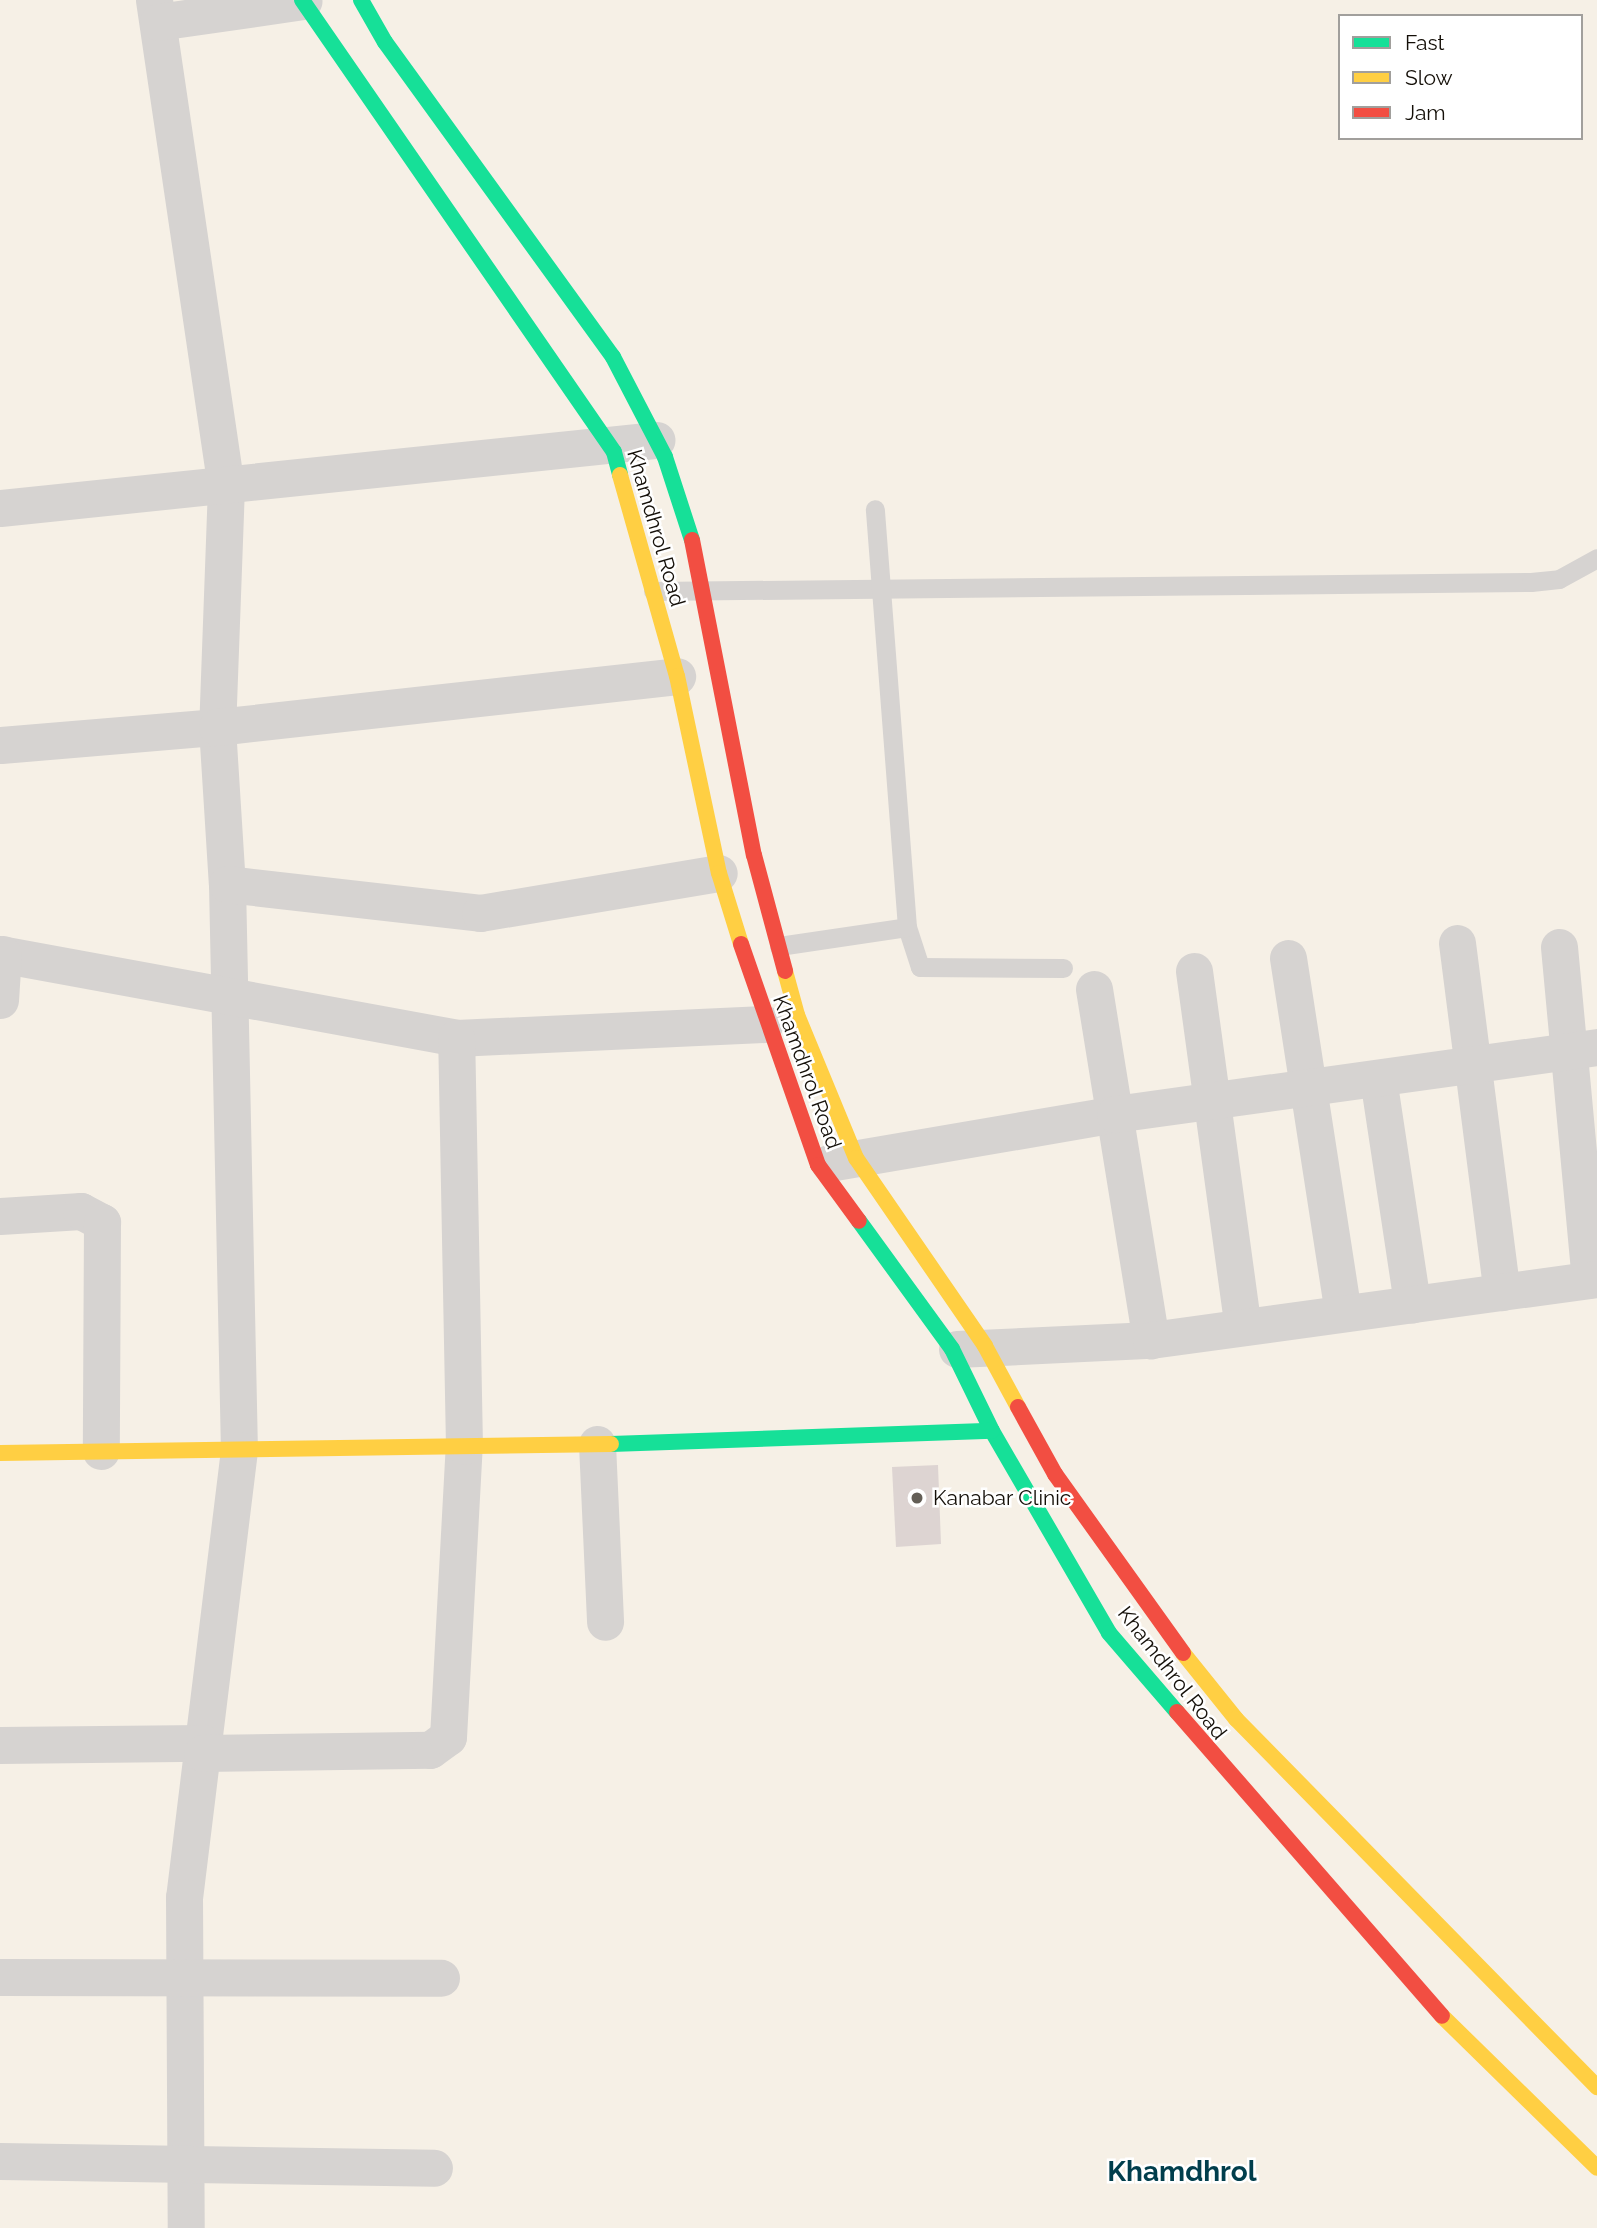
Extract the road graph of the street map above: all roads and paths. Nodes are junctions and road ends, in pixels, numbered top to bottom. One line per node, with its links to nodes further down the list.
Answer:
1 (361, 0): 4 (main road, Khamdhrol Road)
2 (302, 1): 3 (street); 5 (main road, Khamdhrol Road)
3 (156, 11): 6 (street)
4 (656, 440): 5 (street); 11 (main road, Khamdhrol Road)
5 (610, 446): 6 (street); 12 (main road, Khamdhrol Road)
6 (226, 486): 7 (street); 14 (street)
7 (0, 508)
8 (875, 509): 10 (lane)
9 (1597, 558): 10 (lane)
10 (882, 586): 11 (lane); 18 (lane)
11 (701, 587): 12 (lane); 20 (main road, Khamdhrol Road)
12 (653, 591): 13 (main road, Khamdhrol Road)
13 (677, 676): 14 (street); 16 (main road, Khamdhrol Road)
14 (217, 727): 15 (street); 17 (street)
15 (1, 745)
16 (719, 873): 17 (street); 29 (main road, Khamdhrol Road)
17 (227, 884): 27 (street)
18 (907, 927): 20 (lane); 24 (lane)
19 (1457, 943): 32 (street)
20 (779, 946): 37 (main road, Khamdhrol Road)
21 (1559, 947): 31 (street)
22 (1, 954): 27 (street); 28 (street)
23 (1288, 958): 34 (street)
24 (1063, 968)
25 (1194, 971): 35 (street)
26 (1094, 989): 36 (street)
27 (228, 996): 30 (street); 50 (street)
28 (0, 1000)
29 (765, 1024): 30 (street); 38 (main road, Khamdhrol Road)
30 (456, 1038): 49 (street)
31 (1585, 1049): 32 (street); 40 (street)
32 (1474, 1064): 33 (street); 41 (street)
33 (1378, 1078): 34 (street); 42 (street)
34 (1312, 1087): 35 (street); 43 (street)
35 (1215, 1100): 36 (street); 44 (street)
36 (1115, 1114): 37 (street); 45 (street)
37 (856, 1158): 38 (street); 46 (main road, Khamdhrol Road)
38 (817, 1165): 46 (main road, Khamdhrol Road)
39 (0, 1216): 51 (street)
40 (1593, 1280): 41 (street)
41 (1502, 1292): 42 (street)
42 (1412, 1304): 43 (street)
43 (1343, 1313): 44 (street)
44 (1243, 1327): 45 (street)
45 (1151, 1340): 46 (street)
46 (969, 1347): 47 (main road, Khamdhrol Road); 59 (main road, Khamdhrol Road)
47 (992, 1431): 48 (main road); 63 (main road, Khamdhrol Road)
48 (597, 1444): 49 (main road); 53 (street)
49 (464, 1446): 50 (main road); 55 (street)
50 (239, 1450): 51 (main road); 55 (street)
51 (101, 1451): 52 (main road)
52 (0, 1453)
53 (605, 1622)
54 (0, 1745): 55 (street)
55 (202, 1748): 56 (street)
56 (184, 1975): 57 (street); 58 (street); 61 (street)
57 (0, 1977)
58 (441, 1978)
59 (1597, 2087)
60 (0, 2161): 61 (street)
61 (185, 2161): 62 (street); 64 (street)
62 (434, 2168)
63 (1597, 2168)
64 (186, 2228)

